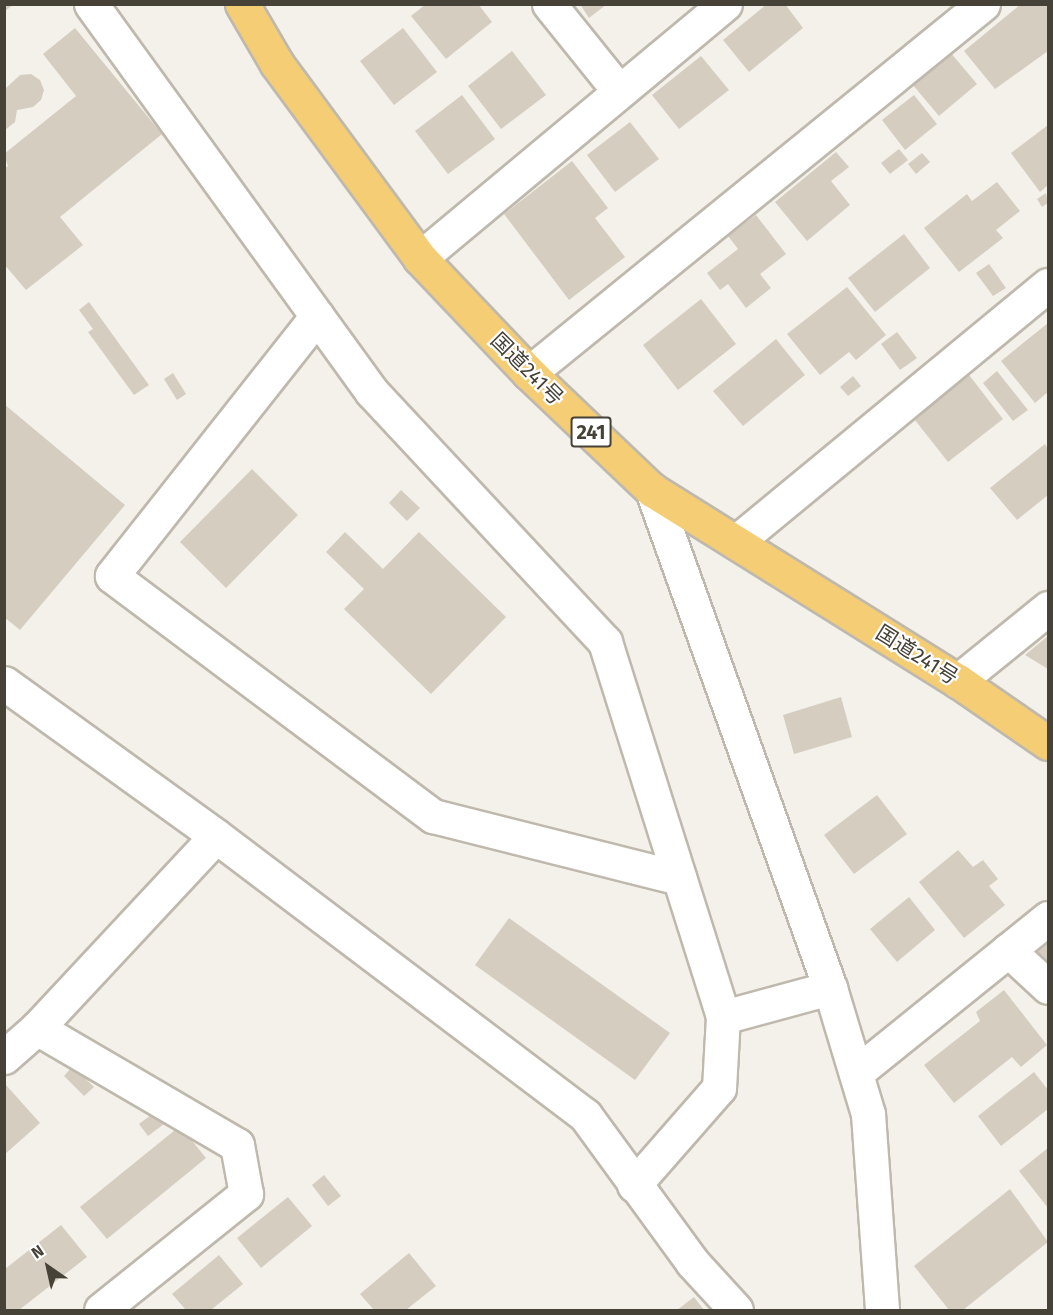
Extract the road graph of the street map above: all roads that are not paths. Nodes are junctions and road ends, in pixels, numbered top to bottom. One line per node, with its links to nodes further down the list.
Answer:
1 (91, 4): 9 (street)
2 (242, 4): 7 (highway, 国道241号 / 241)
3 (549, 4): 6 (street)
4 (725, 4): 6 (street)
5 (983, 4): 10 (street)
6 (619, 92): 7 (street)
7 (420, 258): 10 (highway, 国道241号 / 241)
8 (1048, 285): 12 (street)
9 (317, 316): 18 (street); 18 (street)
10 (529, 373): 11 (highway, 国道241号 / 241)
11 (652, 490): 12 (highway, 国道241号 / 241); 22 (street)
12 (736, 542): 14 (highway, 国道241号 / 241)
13 (1048, 608): 14 (street)
14 (958, 681): 16 (highway, 国道241号 / 241)
15 (4, 683): 17 (street)
16 (1048, 743)
17 (216, 836): 24 (street); 27 (street)
18 (679, 878): 23 (street)
19 (1048, 918): 20 (street)
20 (1008, 950): 21 (street); 26 (street)
21 (1048, 987)
22 (830, 988): 23 (street); 26 (street)
23 (723, 1017): 27 (street)
24 (37, 1028): 25 (street); 28 (street)
25 (4, 1057)
26 (856, 1073): 30 (street)
27 (634, 1185): 29 (street)
28 (101, 1311)
29 (736, 1311)
30 (882, 1311)

